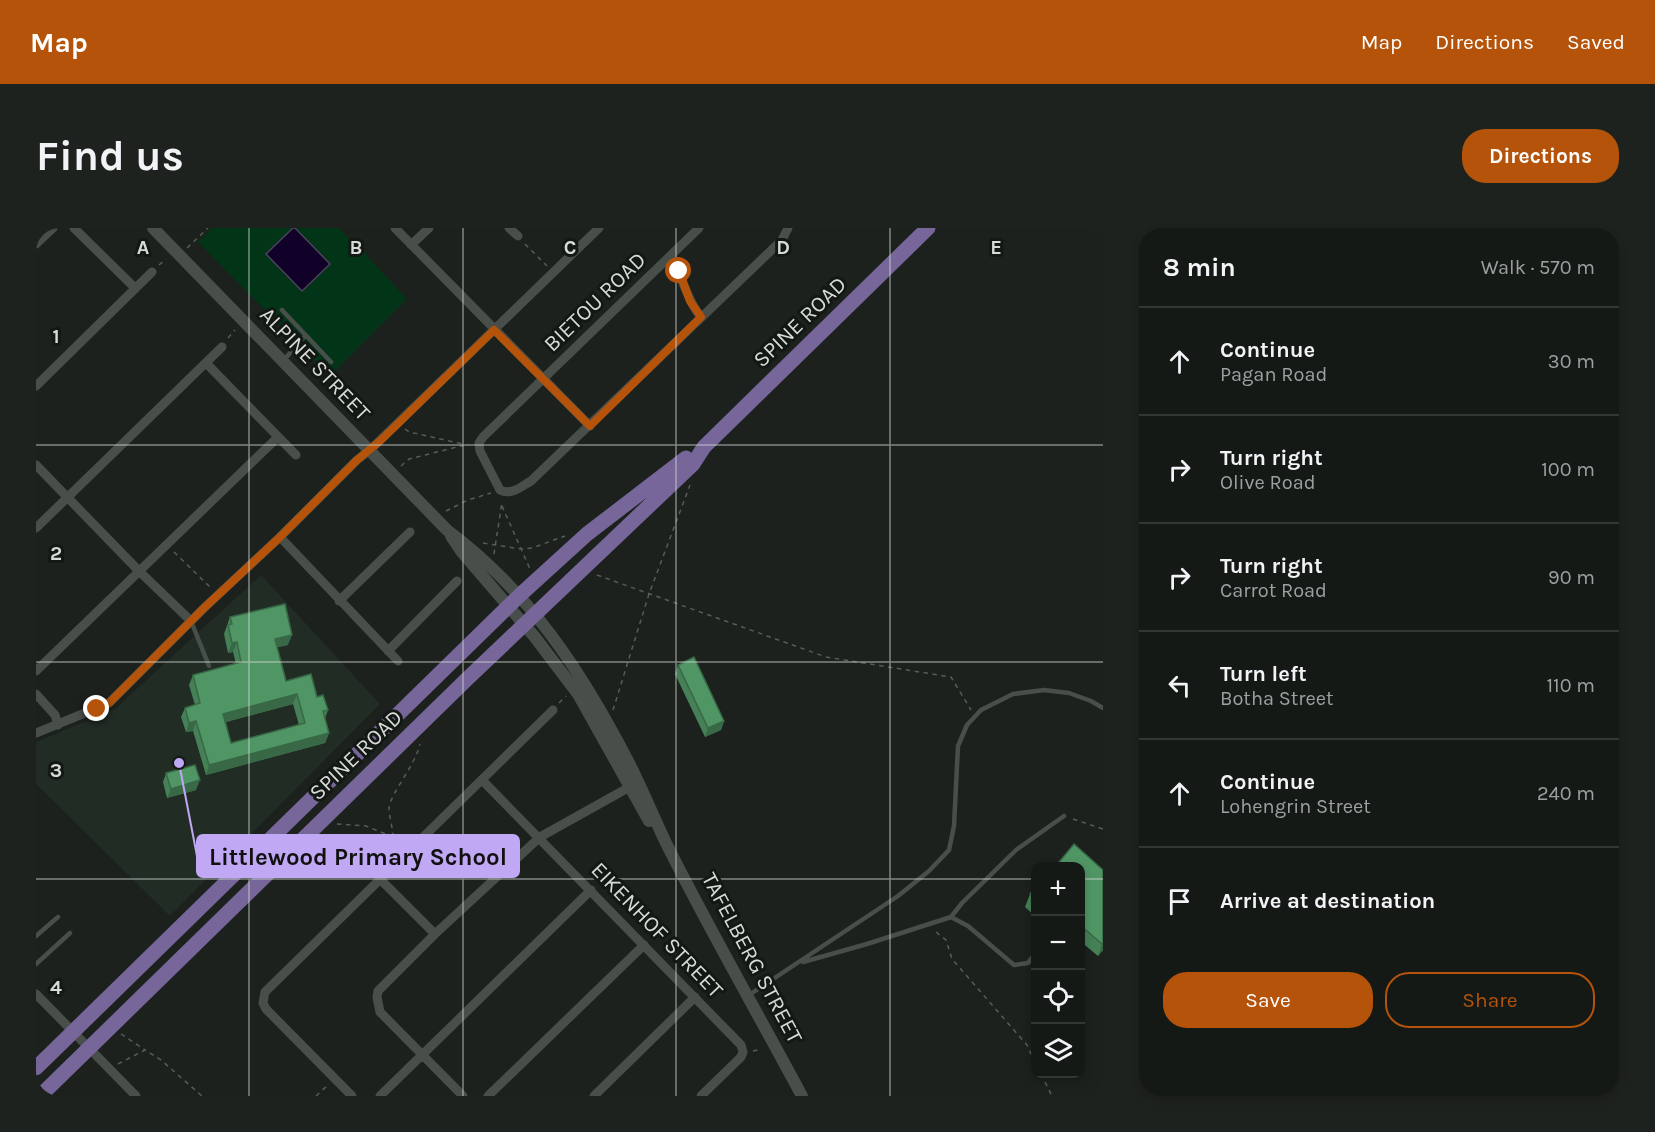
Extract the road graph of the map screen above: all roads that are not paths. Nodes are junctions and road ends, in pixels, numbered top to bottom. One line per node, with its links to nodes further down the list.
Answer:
1 (52, 228): 12 (street)
2 (74, 228): 16 (street)
3 (153, 228): 22 (street, ALPINE STREET)
4 (395, 228): 13 (street)
5 (429, 228): 13 (street)
6 (509, 228): 11 (street)
7 (599, 228): 19 (street)
8 (699, 228): 14 (street, BIETOU ROAD)
9 (788, 228): 18 (street)
10 (928, 228): 29 (main road, SPINE ROAD)
11 (518, 236)
12 (36, 244)
13 (411, 245): 19 (street)
14 (669, 258): 18 (street); 25 (street, BIETOU ROAD)
15 (152, 272): 16 (street)
16 (135, 288): 26 (street)
17 (282, 310): 20 (lane)
18 (701, 317): 27 (street)
19 (494, 330): 25 (street); 30 (street)
20 (305, 336): 22 (lane); 23 (lane)
21 (223, 345): 24 (street)
22 (283, 361): 30 (street, ALPINE STREET)
23 (332, 362)
24 (206, 363): 28 (street); 33 (street)
25 (543, 378): 27 (street); 27 (street, BIETOU ROAD)
26 (36, 386)
27 (590, 426)
28 (278, 437): 31 (street); 38 (street)
29 (704, 447): 40 (main road, SPINE ROAD); 43 (main road, SPINE ROAD)
30 (370, 450): 35 (street, ALPINE STREET); 37 (street)
31 (296, 455)
32 (36, 465): 33 (street)
33 (69, 497): 34 (street); 38 (street)
34 (36, 528)
35 (447, 530): 40 (street, ALPINE STREET); 42 (street, ALPINE STREET)
36 (410, 532): 41 (street)
37 (280, 537): 41 (street); 44 (street)
38 (139, 571): 44 (street); 49 (street)
39 (457, 581): 46 (street)
40 (520, 595): 42 (main road, SPINE ROAD); 43 (street, ALPINE STREET)
41 (339, 601): 46 (street)
42 (508, 607): 45 (street, ALPINE STREET); 73 (main road, SPINE ROAD)
43 (536, 613): 45 (main road, SPINE ROAD); 56 (street, TAFELBERG STREET)
44 (191, 621): 48 (lane); 53 (street)
45 (524, 625): 56 (street, TAFELBERG STREET); 74 (main road, SPINE ROAD)
46 (388, 651): 47 (street)
47 (398, 661)
48 (209, 666)
49 (36, 671)
50 (36, 694): 53 (street)
51 (1103, 708): 68 (lane)
52 (554, 709): 55 (street)
53 (58, 725): 54 (street)
54 (36, 734)
55 (482, 780): 58 (street, EIKENHOF STREET); 59 (street)
56 (633, 785): 58 (street); 71 (street, TAFELBERG STREET)
57 (1064, 816): 62 (lane)
58 (540, 837): 60 (street, EIKENHOF STREET); 64 (street)
59 (380, 879): 64 (street); 79 (street)
60 (591, 890): 66 (street, EIKENHOF STREET); 75 (street)
61 (58, 916): 65 (lane)
62 (951, 917): 67 (lane); 68 (lane)
63 (70, 933): 69 (lane)
64 (435, 934): 75 (street)
65 (36, 936)
66 (644, 945): 72 (street, EIKENHOF STREET); 82 (street)
67 (1031, 959)
68 (798, 963): 71 (lane)
69 (36, 964)
70 (36, 993): 73 (street)
71 (748, 995): 85 (street, TAFELBERG STREET)
72 (695, 997): 83 (street); 84 (street, EIKENHOF STREET)
73 (73, 1032): 74 (street); 76 (main road, SPINE ROAD)
74 (89, 1048): 77 (street); 78 (main road, SPINE ROAD)
75 (422, 1054): 80 (street); 81 (street)
76 (36, 1068)
77 (134, 1095)
78 (40, 1096)
79 (352, 1096)
80 (380, 1096)
81 (463, 1096)
82 (488, 1096)
83 (594, 1096)
84 (701, 1096)
85 (802, 1096)

